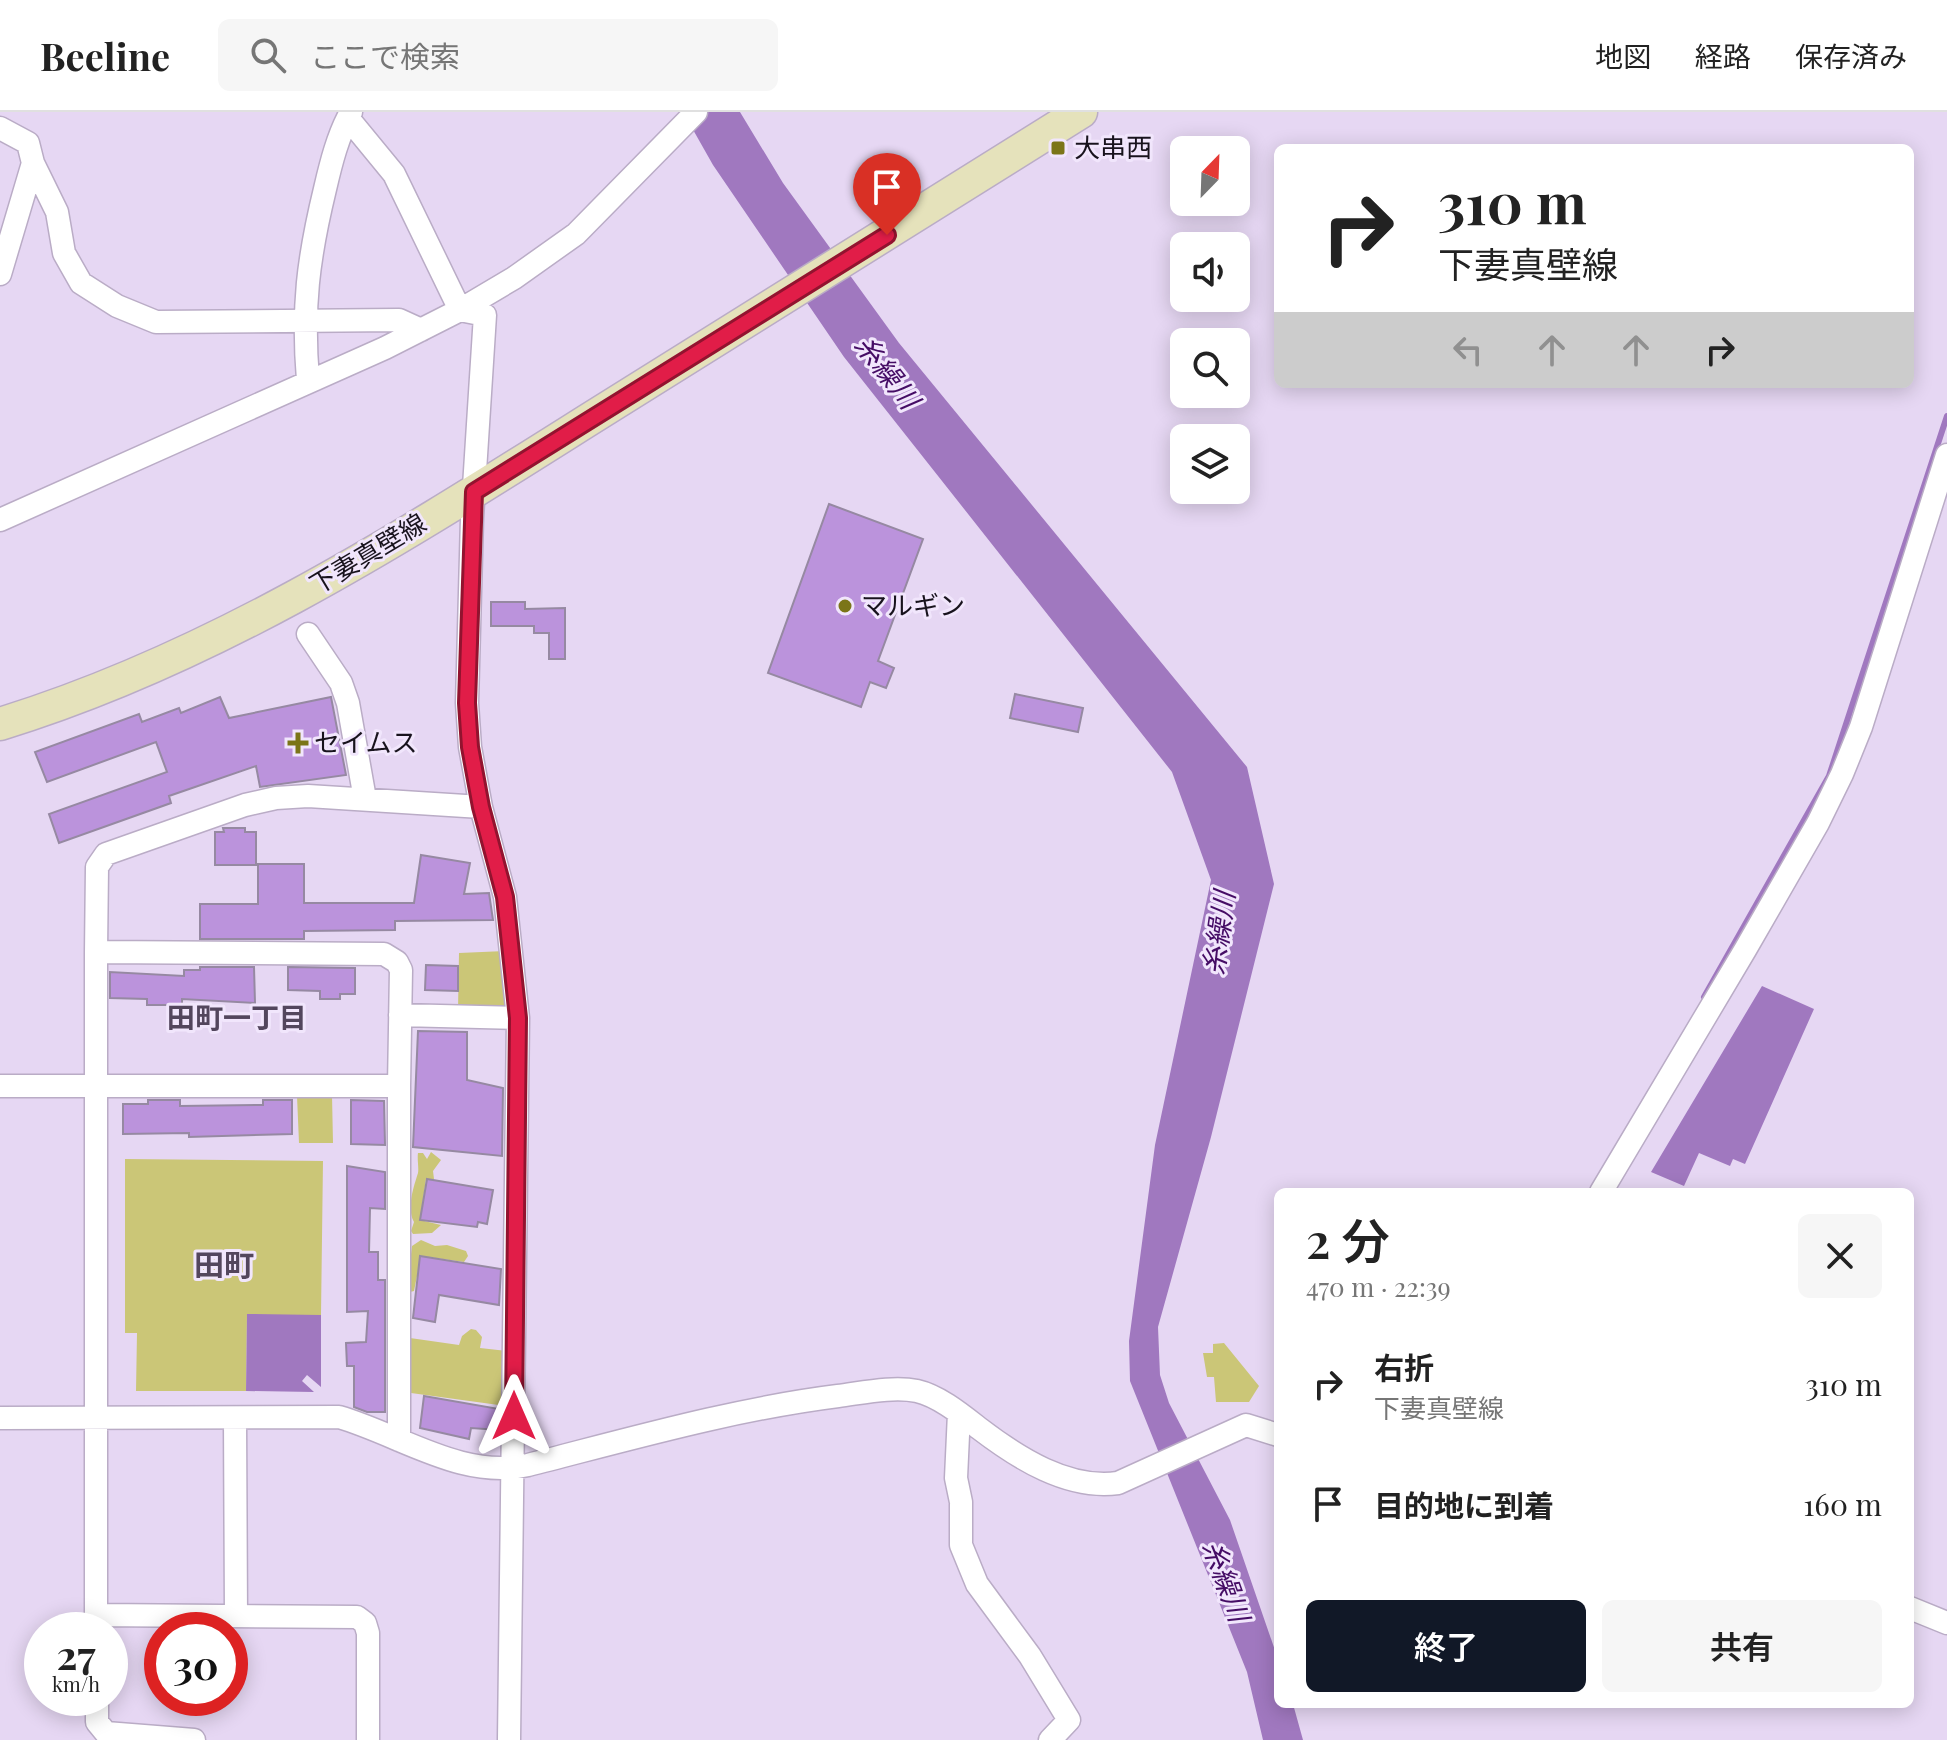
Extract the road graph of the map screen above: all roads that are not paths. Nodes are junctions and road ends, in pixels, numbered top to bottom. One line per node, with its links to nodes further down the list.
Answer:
1 (696, 112): 7 (street)
2 (1081, 112): 12 (main road, 下妻真壁線)
3 (350, 115): 7 (street); 8 (street)
4 (0, 128): 5 (street)
5 (33, 163): 6 (street); 8 (street)
6 (0, 274)
7 (460, 310): 9 (street); 12 (street)
8 (303, 321): 9 (street); 10 (street)
9 (421, 330): 10 (street)
10 (308, 380): 13 (street)
11 (1947, 455): 24 (street)
12 (474, 492): 15 (main road, 下妻真壁線); 17 (street)
13 (0, 520)
14 (308, 634): 16 (street)
15 (0, 724)
16 (365, 799): 17 (street); 18 (street)
17 (481, 807): 20 (street)
18 (96, 952): 19 (street); 23 (street)
19 (400, 1015): 20 (street); 22 (street)
20 (518, 1018): 31 (street)
21 (0, 1086): 23 (street)
22 (399, 1086): 23 (street); 30 (street)
23 (97, 1087): 27 (street)
24 (1603, 1188)
25 (959, 1413): 29 (street); 31 (street); 41 (street)
26 (0, 1418): 27 (street)
27 (97, 1418): 28 (street); 33 (street)
28 (235, 1419): 30 (street); 34 (street)
29 (1274, 1434)
30 (399, 1440): 31 (street)
31 (514, 1468): 40 (street)
32 (1914, 1610): 36 (street)
33 (96, 1612)
34 (236, 1612)
35 (248, 1616): 39 (street)
36 (1947, 1623)
37 (97, 1716): 38 (street)
38 (194, 1740)
39 (368, 1740)
40 (509, 1740)
41 (1050, 1740)

